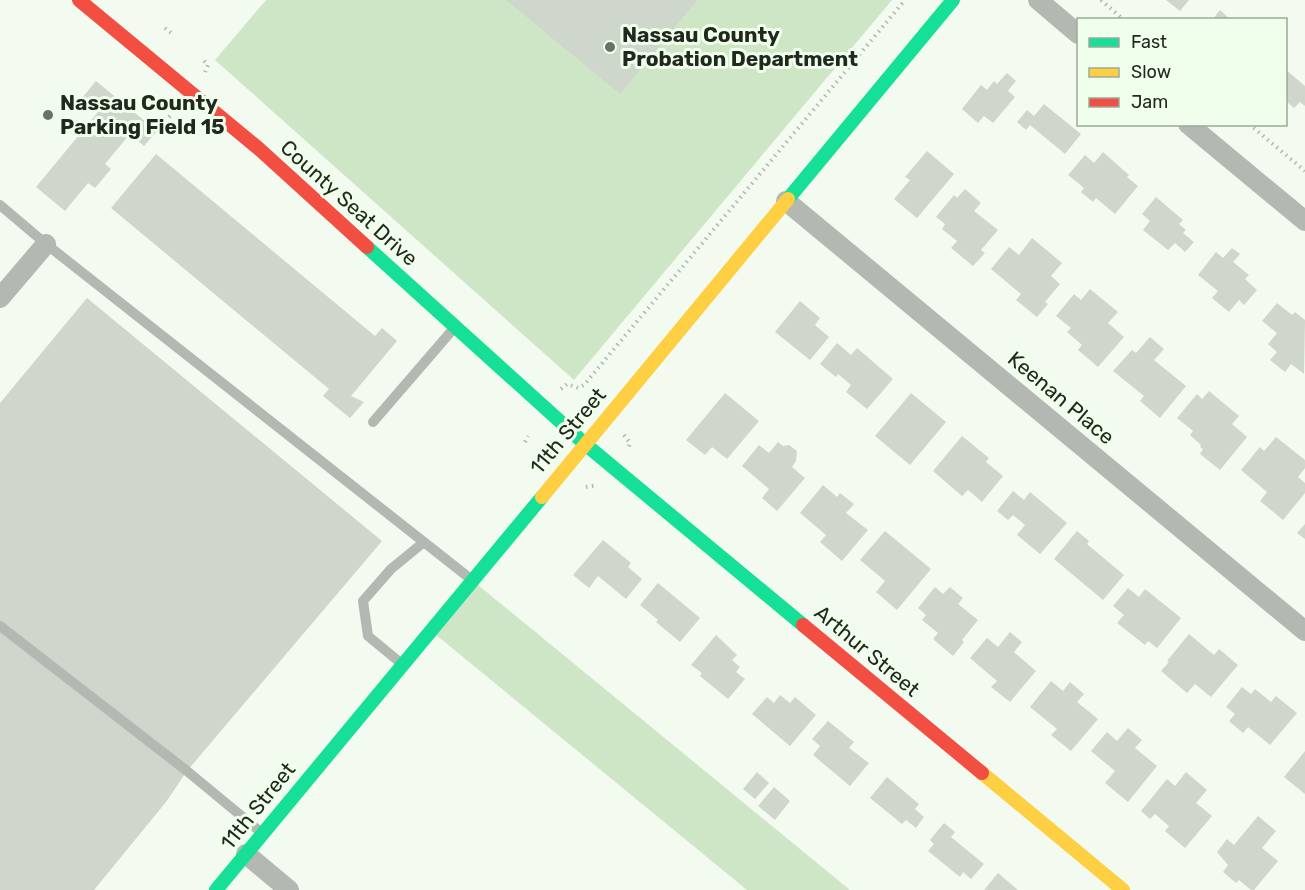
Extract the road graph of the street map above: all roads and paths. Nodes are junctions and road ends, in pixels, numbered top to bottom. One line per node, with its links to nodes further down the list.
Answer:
1 (79, 0): 20 (street, County Seat Drive)
2 (905, 0): 21 (path)
3 (953, 0): 15 (street, 11th Street)
4 (1038, 0): 9 (street)
5 (1101, 0): 6 (path)
6 (1122, 18)
7 (165, 28): 8 (path)
8 (171, 33)
9 (1077, 33)
10 (204, 61): 11 (path)
11 (205, 72)
12 (1190, 126): 17 (street)
13 (1251, 126): 14 (path)
14 (1305, 171)
15 (786, 201): 26 (street, 11th Street); 33 (street, Keenan Place)
16 (0, 205): 18 (lane)
17 (1305, 221)
18 (46, 244): 19 (street); 30 (lane)
19 (0, 298)
20 (455, 327): 22 (lane); 26 (street, County Seat Drive)
21 (559, 390)
22 (373, 422)
23 (624, 435): 27 (path)
24 (528, 436): 25 (path)
25 (525, 442)
26 (585, 444): 31 (street, 11th Street); 39 (street, Arthur Street)
27 (626, 453)
28 (598, 484): 29 (path)
29 (586, 487)
30 (424, 542): 31 (lane); 34 (lane)
31 (472, 580): 34 (street, 11th Street)
32 (0, 626): 35 (lane)
33 (1305, 631)
34 (402, 664): 35 (street, 11th Street)
35 (263, 833): 36 (street, 11th Street)
36 (246, 854): 37 (street, 11th Street); 38 (street)
37 (216, 890)
38 (289, 890)
39 (1123, 890)

